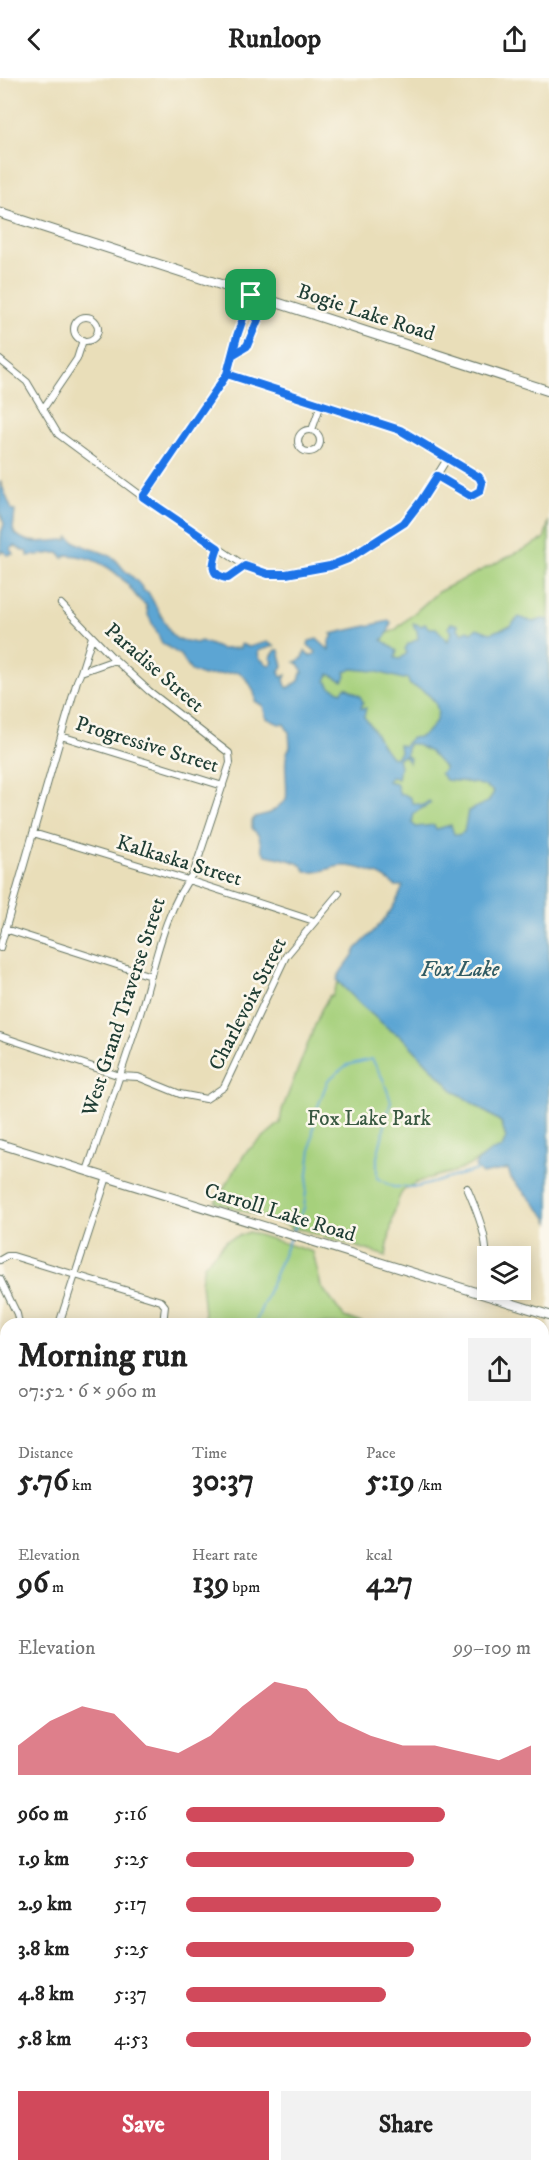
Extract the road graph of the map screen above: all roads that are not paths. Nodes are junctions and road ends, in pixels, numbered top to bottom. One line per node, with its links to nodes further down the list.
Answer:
1 (0, 213): 2 (main road, Bogie Lake Road)
2 (251, 295): 3 (main road, Bogie Lake Road); 5 (street)
3 (266, 300): 5 (street); 8 (main road, Bogie Lake Road)
4 (83, 340): 10 (street)
5 (232, 355): 7 (street)
6 (0, 360): 10 (street)
7 (227, 374): 9 (street); 14 (street)
8 (549, 391)
9 (321, 404): 11 (street); 12 (street)
10 (44, 409): 14 (street)
11 (312, 430)
12 (447, 459): 13 (street); 13 (street)
13 (437, 476): 16 (street)
14 (143, 497): 15 (street)
15 (218, 548): 16 (street); 16 (street)
16 (245, 566)
17 (61, 604): 18 (street, Paradise Street)
18 (92, 637): 19 (street, Paradise Street); 20 (street)
19 (115, 660): 20 (street); 22 (street, Paradise Street)
20 (81, 672): 21 (street)
21 (61, 736): 23 (street, Progressive Street); 24 (street)
22 (229, 753): 23 (street, West Grand Traverse Street)
23 (223, 786): 25 (street, West Grand Traverse Street)
24 (33, 833): 25 (street, Kalkaska Street); 28 (street)
25 (188, 880): 27 (street, Kalkaska Street); 30 (street, West Grand Traverse Street)
26 (339, 893): 27 (street, Charlevoix Street)
27 (314, 921): 32 (street, Charlevoix Street)
28 (5, 929): 29 (street); 30 (street)
29 (0, 948)
30 (151, 976): 32 (street, West Grand Traverse Street)
31 (0, 1036): 32 (street)
32 (120, 1076): 34 (street, West Grand Traverse Street)
33 (0, 1144): 34 (street, Carroll Lake Road)
34 (87, 1171): 35 (street, Carroll Lake Road)
35 (107, 1177): 39 (street); 41 (street, Carroll Lake Road)
36 (467, 1188): 37 (street)
37 (486, 1246)
38 (0, 1260): 39 (street)
39 (74, 1275): 45 (street); 46 (street)
40 (0, 1279): 44 (street)
41 (477, 1292)
42 (501, 1300): 43 (street, Carroll Lake Road)
43 (549, 1315)
44 (18, 1318)
45 (61, 1318)
46 (164, 1318)

